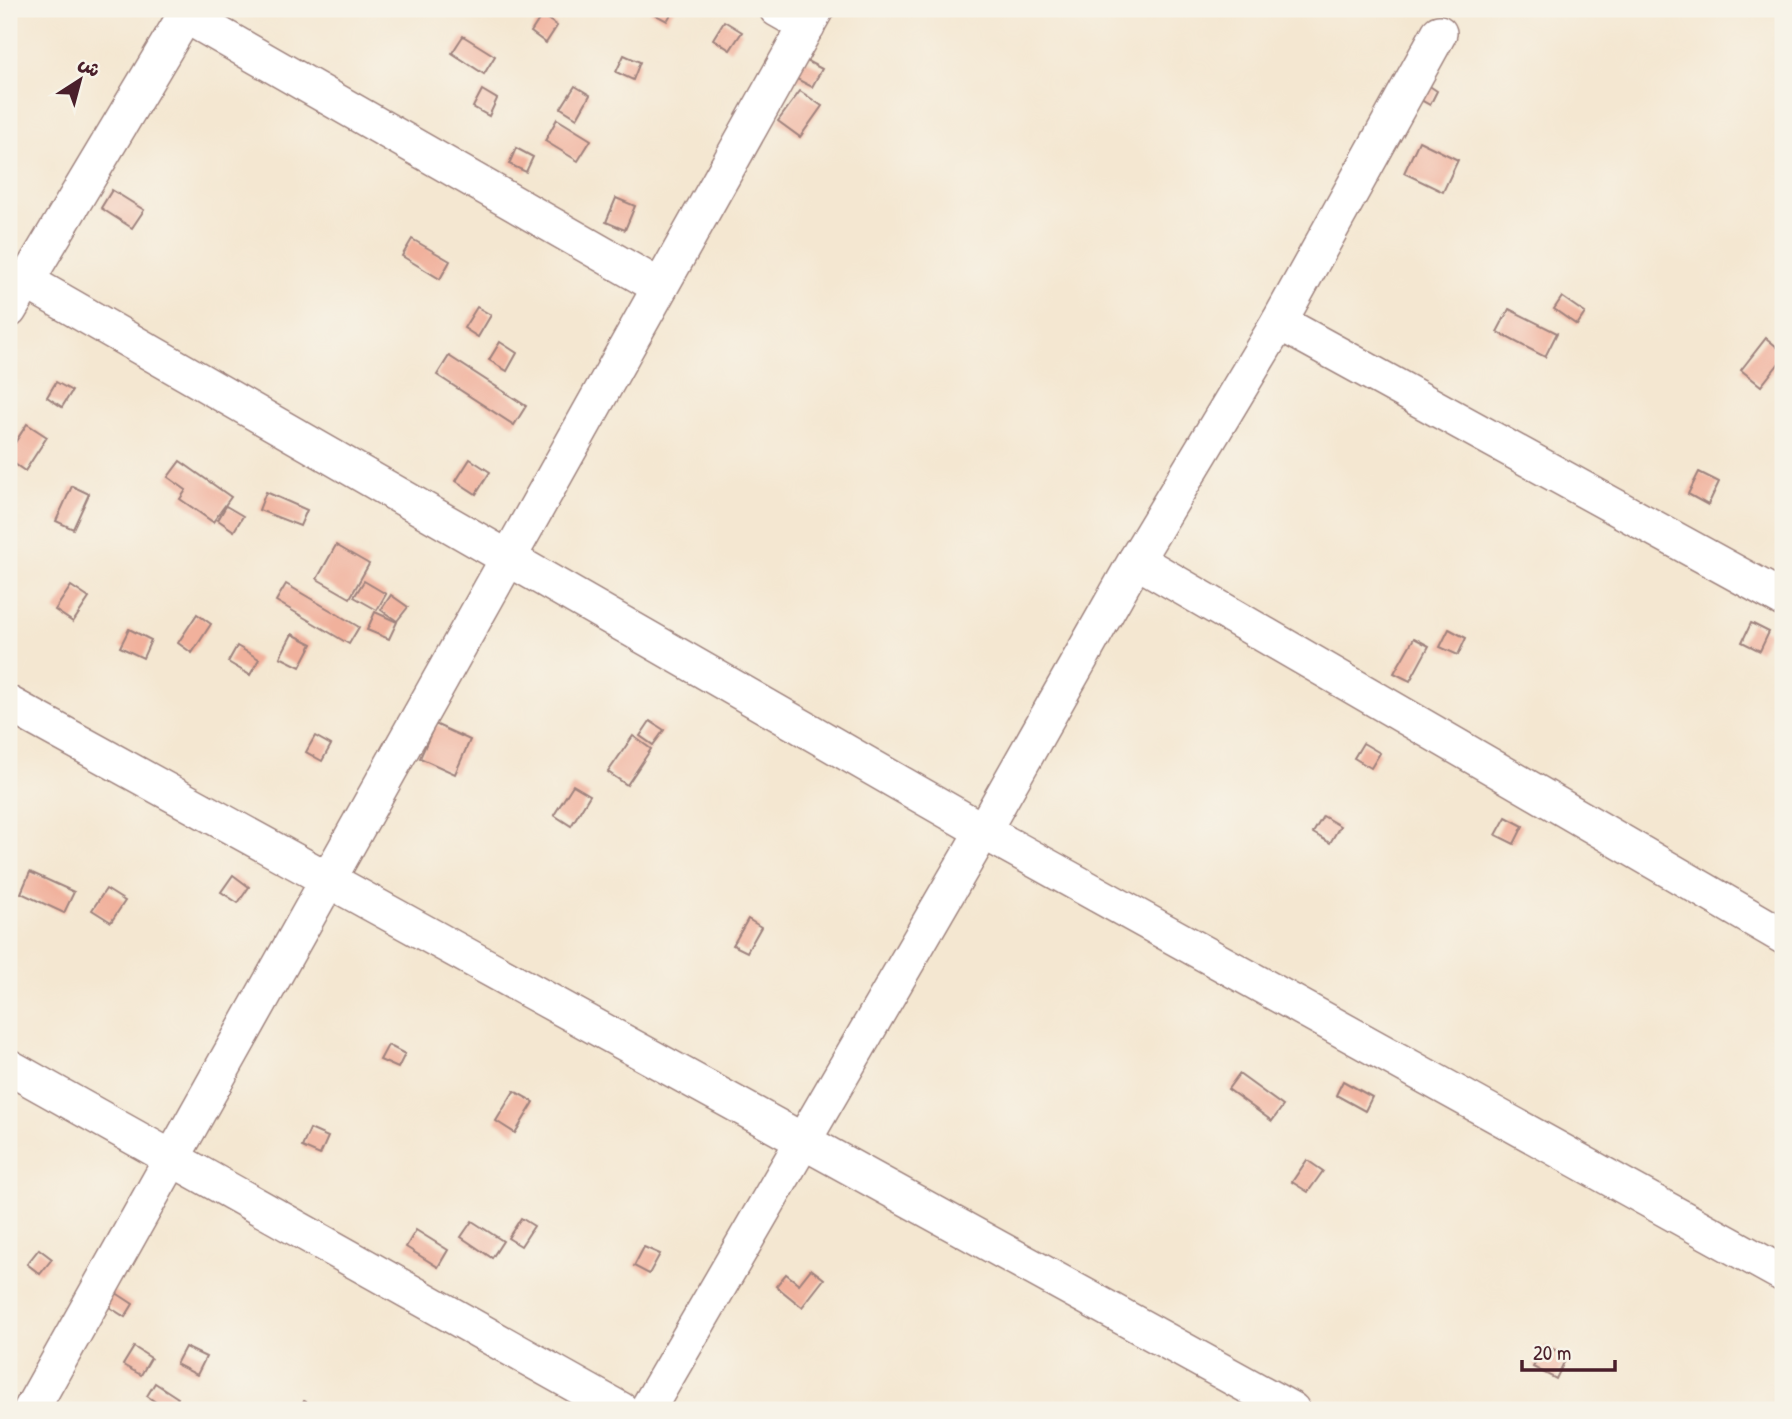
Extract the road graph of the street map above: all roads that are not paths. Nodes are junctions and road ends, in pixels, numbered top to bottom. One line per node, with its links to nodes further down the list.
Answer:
1 (777, 9): 3 (street)
2 (187, 12): 5 (street); 6 (street)
3 (812, 17): 6 (street)
4 (1439, 33): 8 (street)
5 (26, 281): 7 (street); 9 (street)
6 (660, 287): 9 (street)
7 (9, 310)
8 (1279, 322): 10 (street); 11 (street)
9 (509, 559): 13 (street); 14 (street)
10 (1136, 560): 13 (street); 15 (street)
11 (1783, 599)
12 (9, 704): 14 (street)
13 (983, 831): 17 (street); 19 (street)
14 (328, 880): 17 (street); 18 (street)
15 (1783, 936)
16 (9, 1067): 18 (street)
17 (802, 1141): 23 (street); 24 (street)
18 (172, 1159): 21 (street); 22 (street)
19 (1783, 1274)
20 (9, 1397): 21 (street)
21 (32, 1410)
22 (621, 1410)
23 (647, 1410)
24 (1292, 1410)

